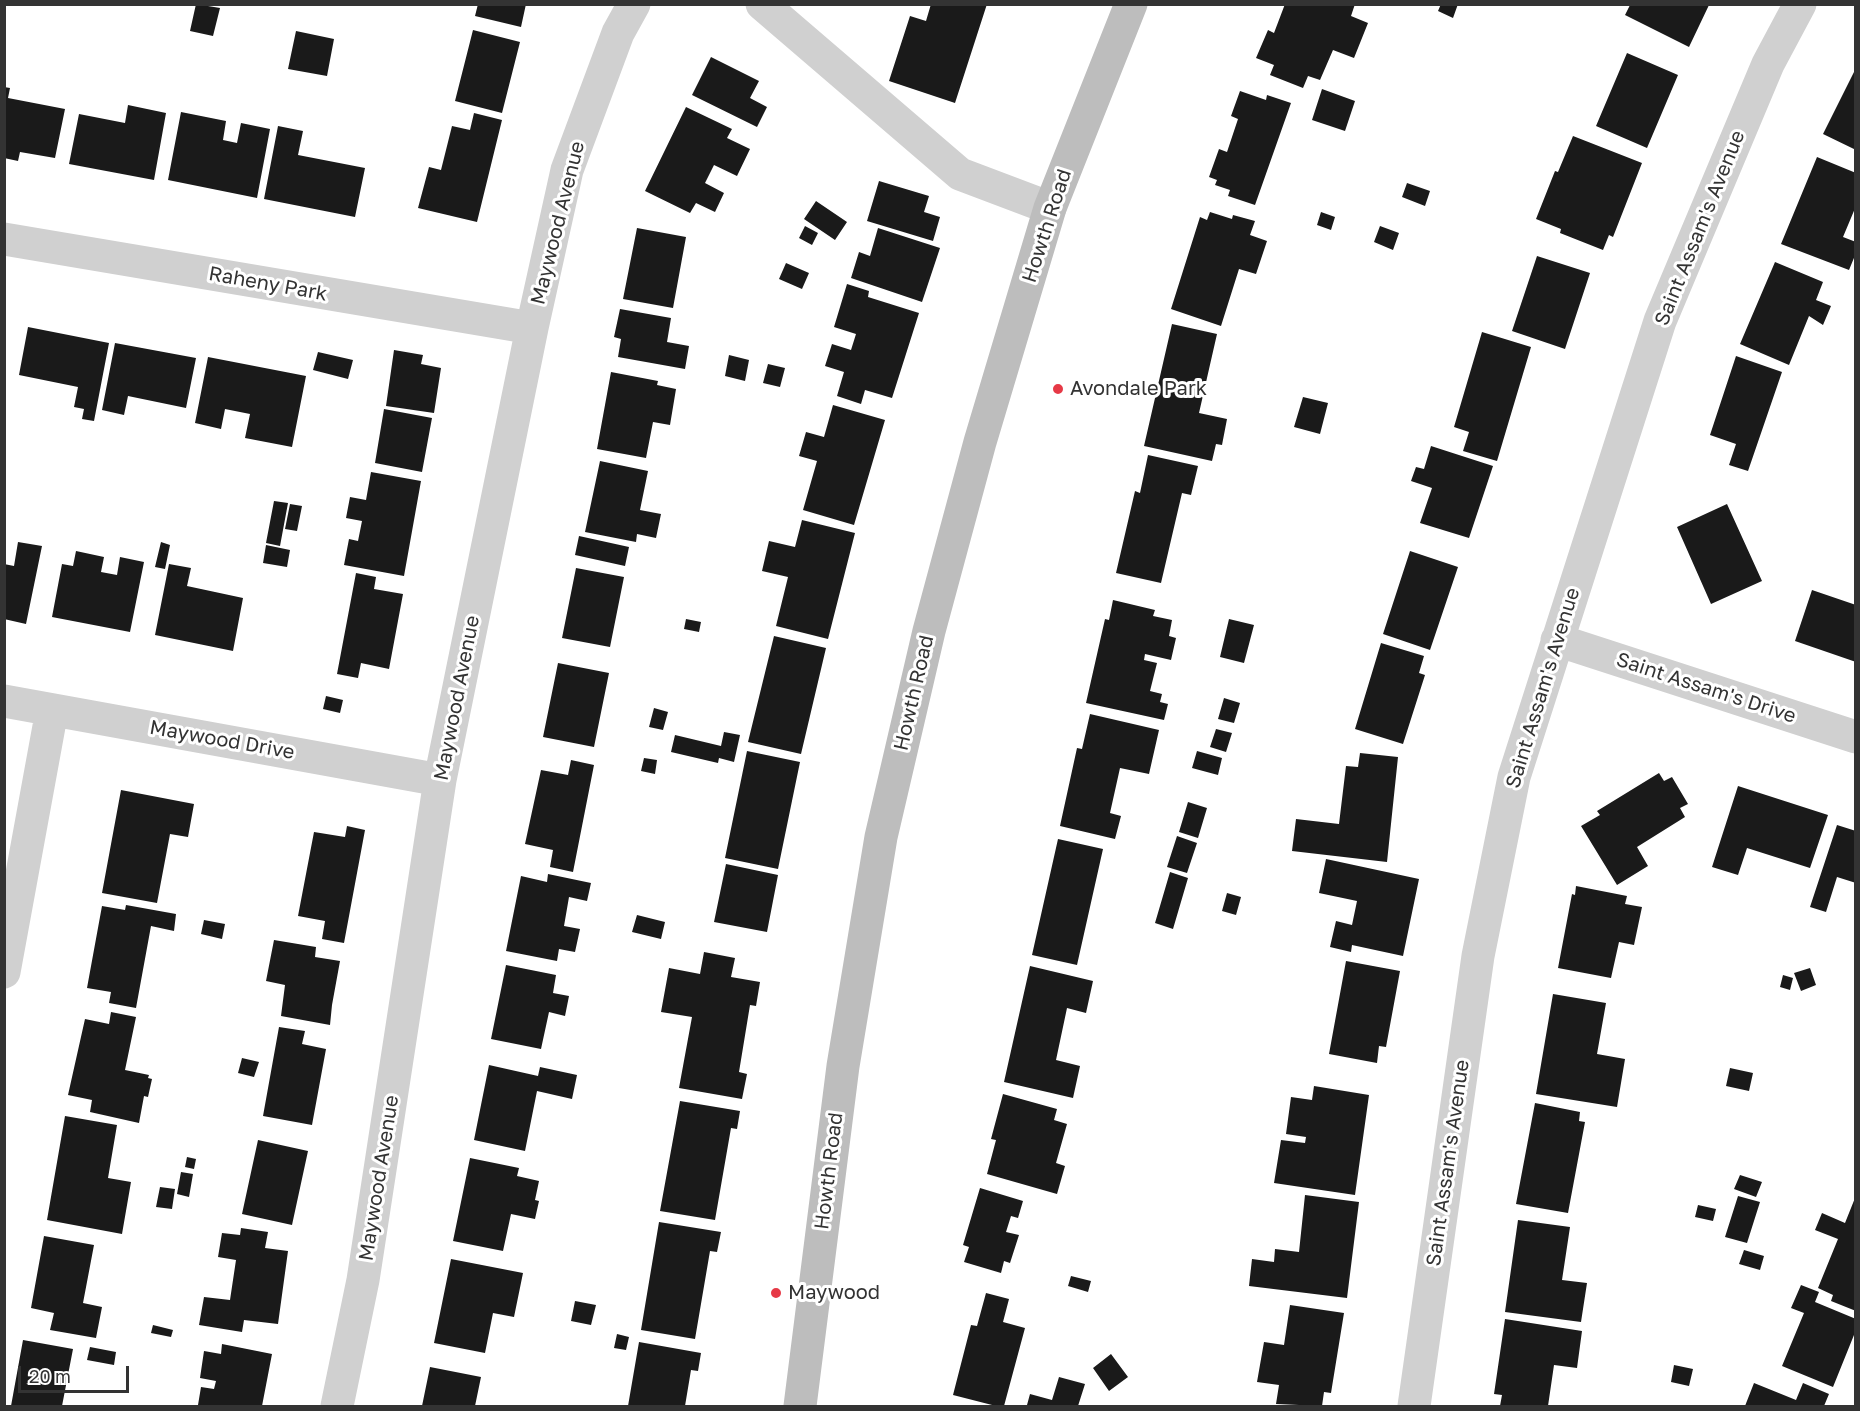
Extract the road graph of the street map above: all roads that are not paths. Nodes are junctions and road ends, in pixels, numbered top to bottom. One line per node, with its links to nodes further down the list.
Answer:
1 (634, 4): 7 (street, Maywood Avenue)
2 (762, 4): 5 (street)
3 (1131, 4): 5 (main road, Howth Road)
4 (1800, 4): 8 (street, Saint Assam's Avenue)
5 (1050, 208): 15 (main road, Howth Road)
6 (4, 239): 7 (street, Raheny Park)
7 (532, 328): 12 (street, Maywood Avenue)
8 (1557, 640): 11 (street, Saint Assam's Drive); 16 (street, Saint Assam's Avenue)
9 (4, 701): 10 (street, Maywood Drive)
10 (52, 710): 12 (street, Maywood Drive); 13 (street)
11 (1856, 737)
12 (440, 780): 14 (street, Maywood Avenue)
13 (4, 972)
14 (337, 1407)
15 (800, 1407)
16 (1414, 1407)

